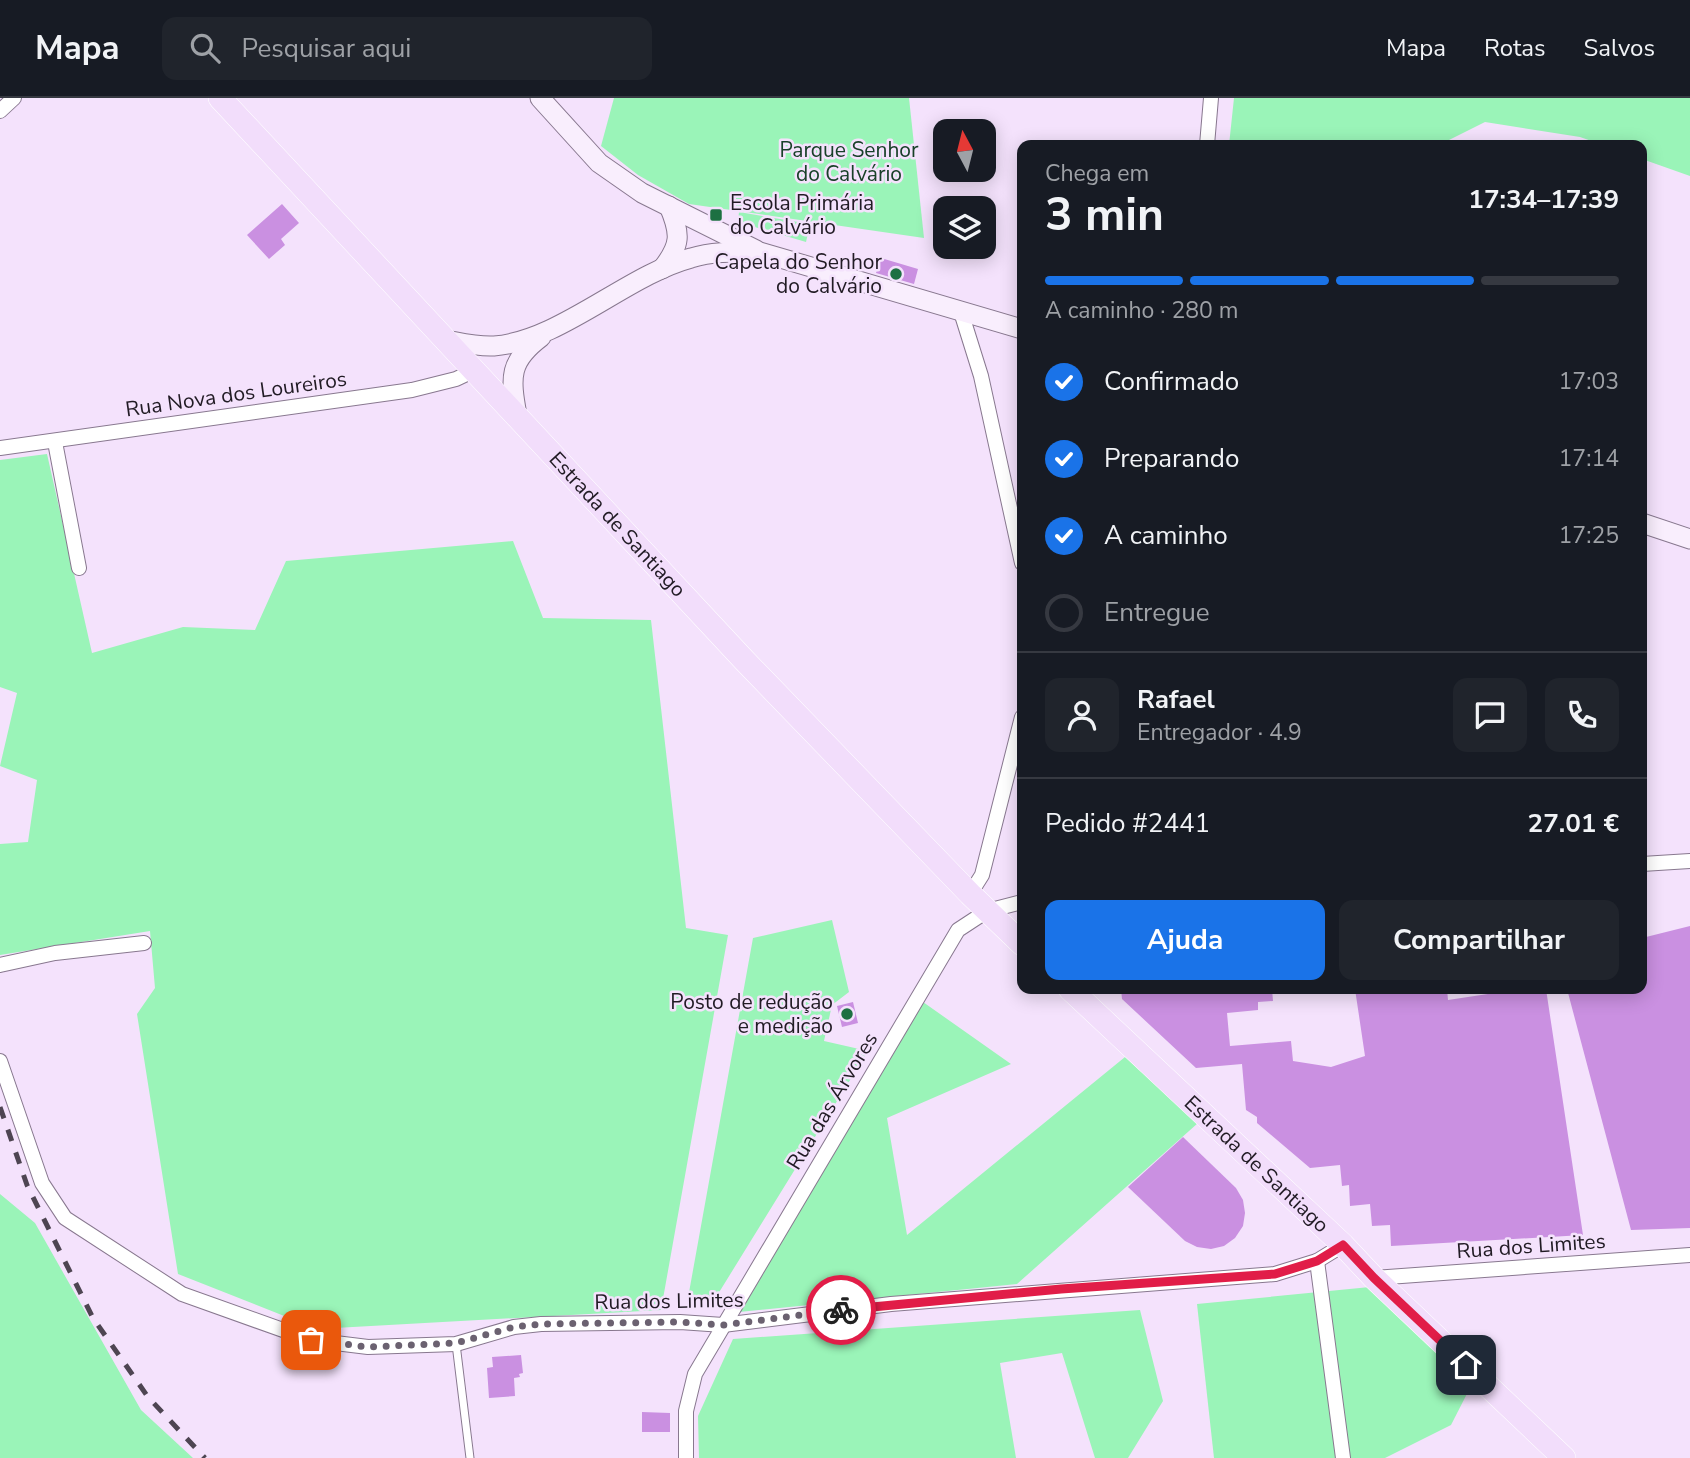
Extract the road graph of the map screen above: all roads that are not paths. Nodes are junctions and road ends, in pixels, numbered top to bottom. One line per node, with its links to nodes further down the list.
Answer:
1 (14, 98): 5 (street)
2 (220, 98): 13 (main road, Estrada de Santiago)
3 (540, 98): 7 (main road)
4 (1211, 98): 6 (street)
5 (0, 111)
6 (1207, 140)
7 (669, 206): 8 (main road); 9 (main road)
8 (760, 253): 9 (main road); 10 (main road)
9 (662, 269): 11 (main road)
10 (961, 312): 12 (main road); 22 (street)
11 (554, 327): 14 (main road); 15 (main road)
12 (1017, 328)
13 (446, 340): 14 (main road); 16 (main road, Estrada de Santiago)
14 (514, 343): 16 (main road)
15 (514, 364): 16 (main road); 17 (main road)
16 (475, 370): 17 (main road, Estrada de Santiago); 18 (street, Rua Nova dos Loureiros)
17 (517, 415): 27 (main road, Estrada de Santiago)
18 (55, 442): 19 (street, Rua Nova dos Loureiros); 23 (street)
19 (0, 448)
20 (1647, 525): 21 (main road)
21 (1690, 539)
22 (1017, 540)
23 (79, 568)
24 (1017, 737): 27 (street)
25 (1690, 861): 26 (street)
26 (1647, 864)
27 (970, 894): 29 (main road, Estrada de Santiago)
28 (1017, 903): 29 (street, Rua das Árvores)
29 (987, 911): 30 (main road, Estrada de Santiago); 39 (street, Rua das Árvores)
30 (1017, 939)
31 (144, 943): 32 (street)
32 (0, 965)
33 (1075, 994): 35 (main road, Estrada de Santiago)
34 (0, 1060): 40 (street, Rua dos Limites)
35 (1343, 1245): 37 (street, Rua dos Limites); 38 (main road, Estrada de Santiago)
36 (1690, 1255): 38 (street, Rua dos Limites)
37 (1317, 1261): 39 (street, Rua dos Limites); 43 (street)
38 (1374, 1278): 44 (main road, Estrada de Santiago)
39 (723, 1325): 40 (street, Rua dos Limites); 42 (street, Rua das Árvores)
40 (456, 1343): 41 (lane)
41 (470, 1458)
42 (687, 1458)
43 (1343, 1458)
44 (1564, 1458)

